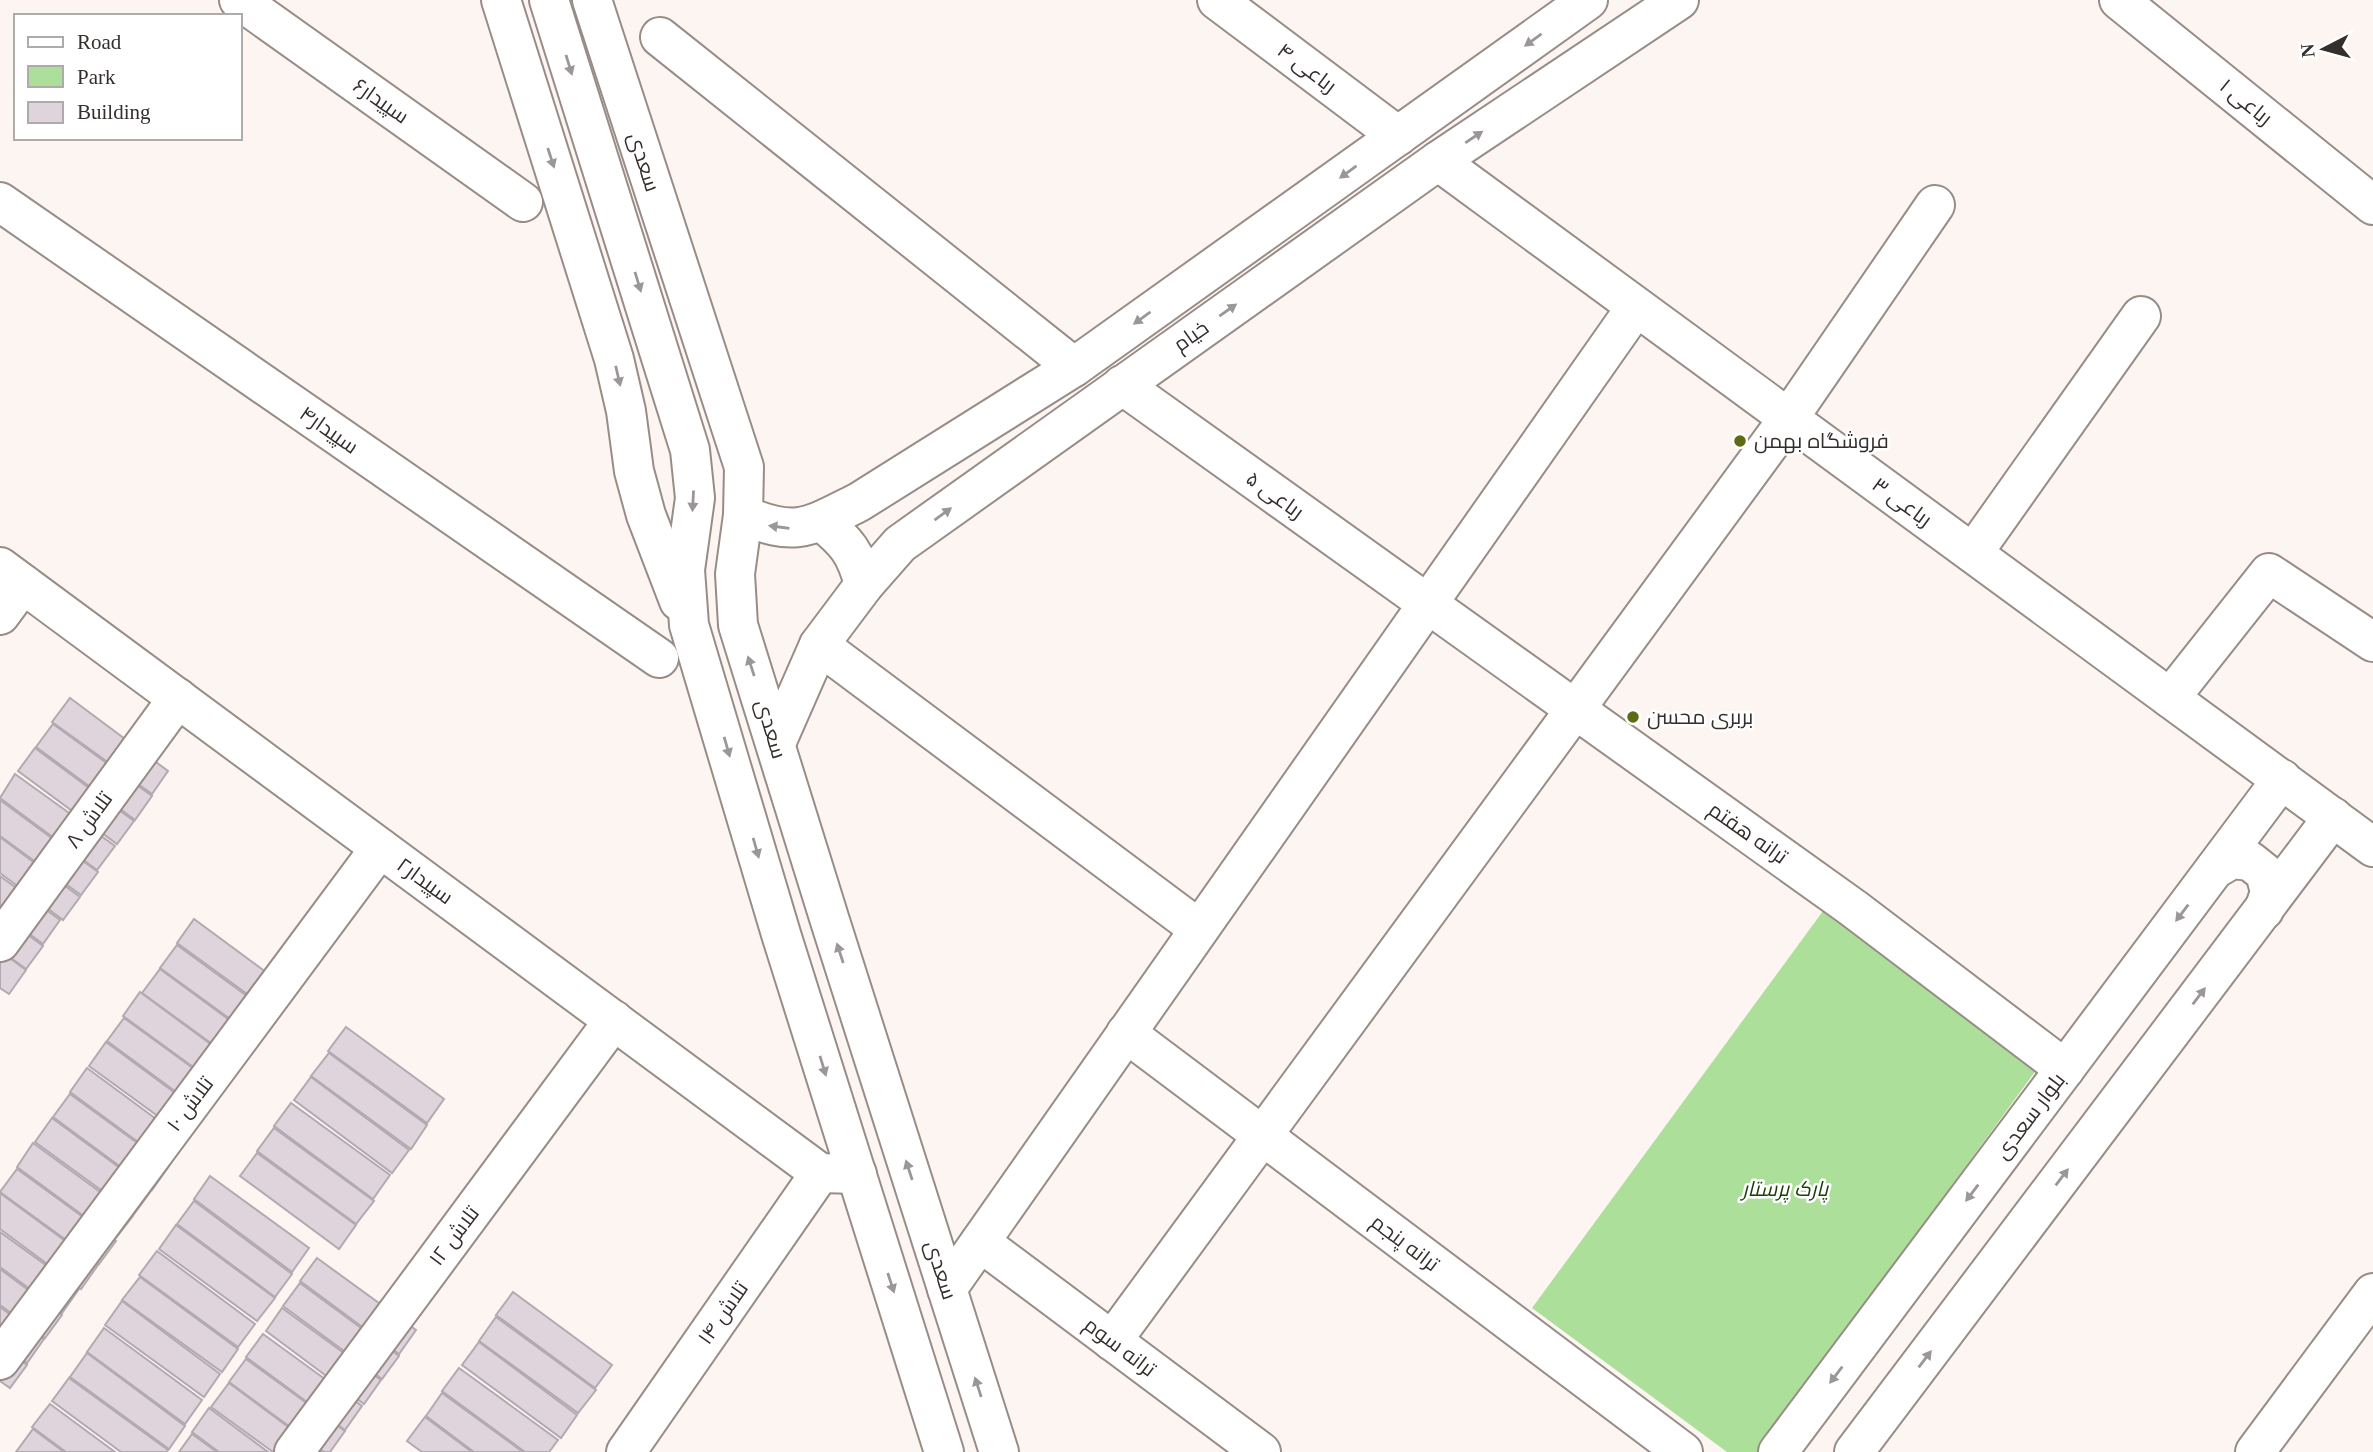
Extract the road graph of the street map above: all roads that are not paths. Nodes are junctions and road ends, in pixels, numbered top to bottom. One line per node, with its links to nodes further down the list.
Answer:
1 (239, 0): 13 (street, سپیدار۶)
2 (501, 0): 30 (street, سعدی, one-way to 30)
3 (549, 0): 30 (street, سعدی, one-way to 30)
4 (592, 0): 22 (street, سعدی)
5 (1217, 0): 10 (street, رباعی ۴)
6 (1588, 0): 10 (street, خیام, one-way to 10)
7 (1679, 0): 11 (street, خیام, one-way to 7)
8 (2119, 0): 15 (street, رباعی ۱)
9 (660, 37): 18 (street)
10 (1398, 136): 18 (street, خیام, one-way to 18)
11 (1438, 161): 16 (street, رباعی ۳); 19 (street, خیام, one-way to 11)
12 (0, 202): 33 (street, سپیدار۴)
13 (523, 202)
14 (1935, 205): 20 (street)
15 (2373, 205)
16 (1636, 307): 20 (street, رباعی ۳); 28 (street)
17 (2141, 316): 25 (street)
18 (1074, 367): 21 (street, خیام)
19 (1122, 385): 24 (street, خیام, one-way to 19); 28 (street, رباعی ۵)
20 (1788, 419): 25 (street, رباعی ۳); 36 (street)
21 (878, 490): 23 (street, خیام); 24 (street)
22 (743, 515): 23 (street, خیام, one-way to 22); 37 (street, سعدی, one-way to 22)
23 (821, 521): 27 (street)
24 (907, 539): 27 (street, خیام)
25 (1973, 553): 35 (street, رباعی ۳)
26 (11, 575): 29 (street); 34 (street, سپیدار۲)
27 (863, 585): 32 (street, خیام)
28 (1427, 604): 36 (street, ترانه هفتم); 44 (street)
29 (0, 615)
30 (689, 625): 50 (street, سعدی, one-way to 50)
31 (2373, 642): 35 (street)
32 (819, 645): 37 (street, خیام); 44 (street)
33 (659, 658)
34 (177, 698): 41 (street, سپیدار۲); 45 (street, تلاش ۸)
35 (2170, 698): 38 (street, رباعی ۳)
36 (1575, 710): 48 (street, ترانه هفتم); 49 (street)
37 (776, 743): 52 (street, سعدی, one-way to 37)
38 (2281, 779): 39 (street, رباعی ۳); 42 (street, بلوار سعدی)
39 (2333, 817): 40 (street, رباعی ۳); 43 (street)
40 (2373, 846)
41 (380, 848): 46 (street, سپیدار۲); 55 (street, تلاش ۱۰)
42 (2215, 869): 43 (street); 48 (street, بلوار سعدی, one-way to 48)
43 (2264, 910): 63 (street, one-way to 43)
44 (1199, 929): 47 (street)
45 (0, 942)
46 (614, 1020): 50 (street, سپیدار۲); 56 (street, تلاش ۱۲)
47 (1126, 1033): 49 (street, ترانه پنجم); 51 (street)
48 (2065, 1069): 62 (street, بلوار سعدی, one-way to 62)
49 (1263, 1136): 54 (street); 61 (street, ترانه پنجم)
50 (838, 1174): 57 (street, تلاش ۱۴); 58 (street, سعدی, one-way to 58)
51 (980, 1242): 52 (street); 54 (street, ترانه سوم)
52 (947, 1289): 59 (street, سعدی, one-way to 52)
53 (2373, 1293): 64 (street)
54 (1112, 1341): 60 (street, ترانه سوم)
55 (0, 1360)
56 (295, 1452)
57 (626, 1452)
58 (944, 1452)
59 (999, 1452)
60 (1261, 1452)
61 (1683, 1452)
62 (1778, 1452)
63 (1854, 1452)
64 (2255, 1452)

